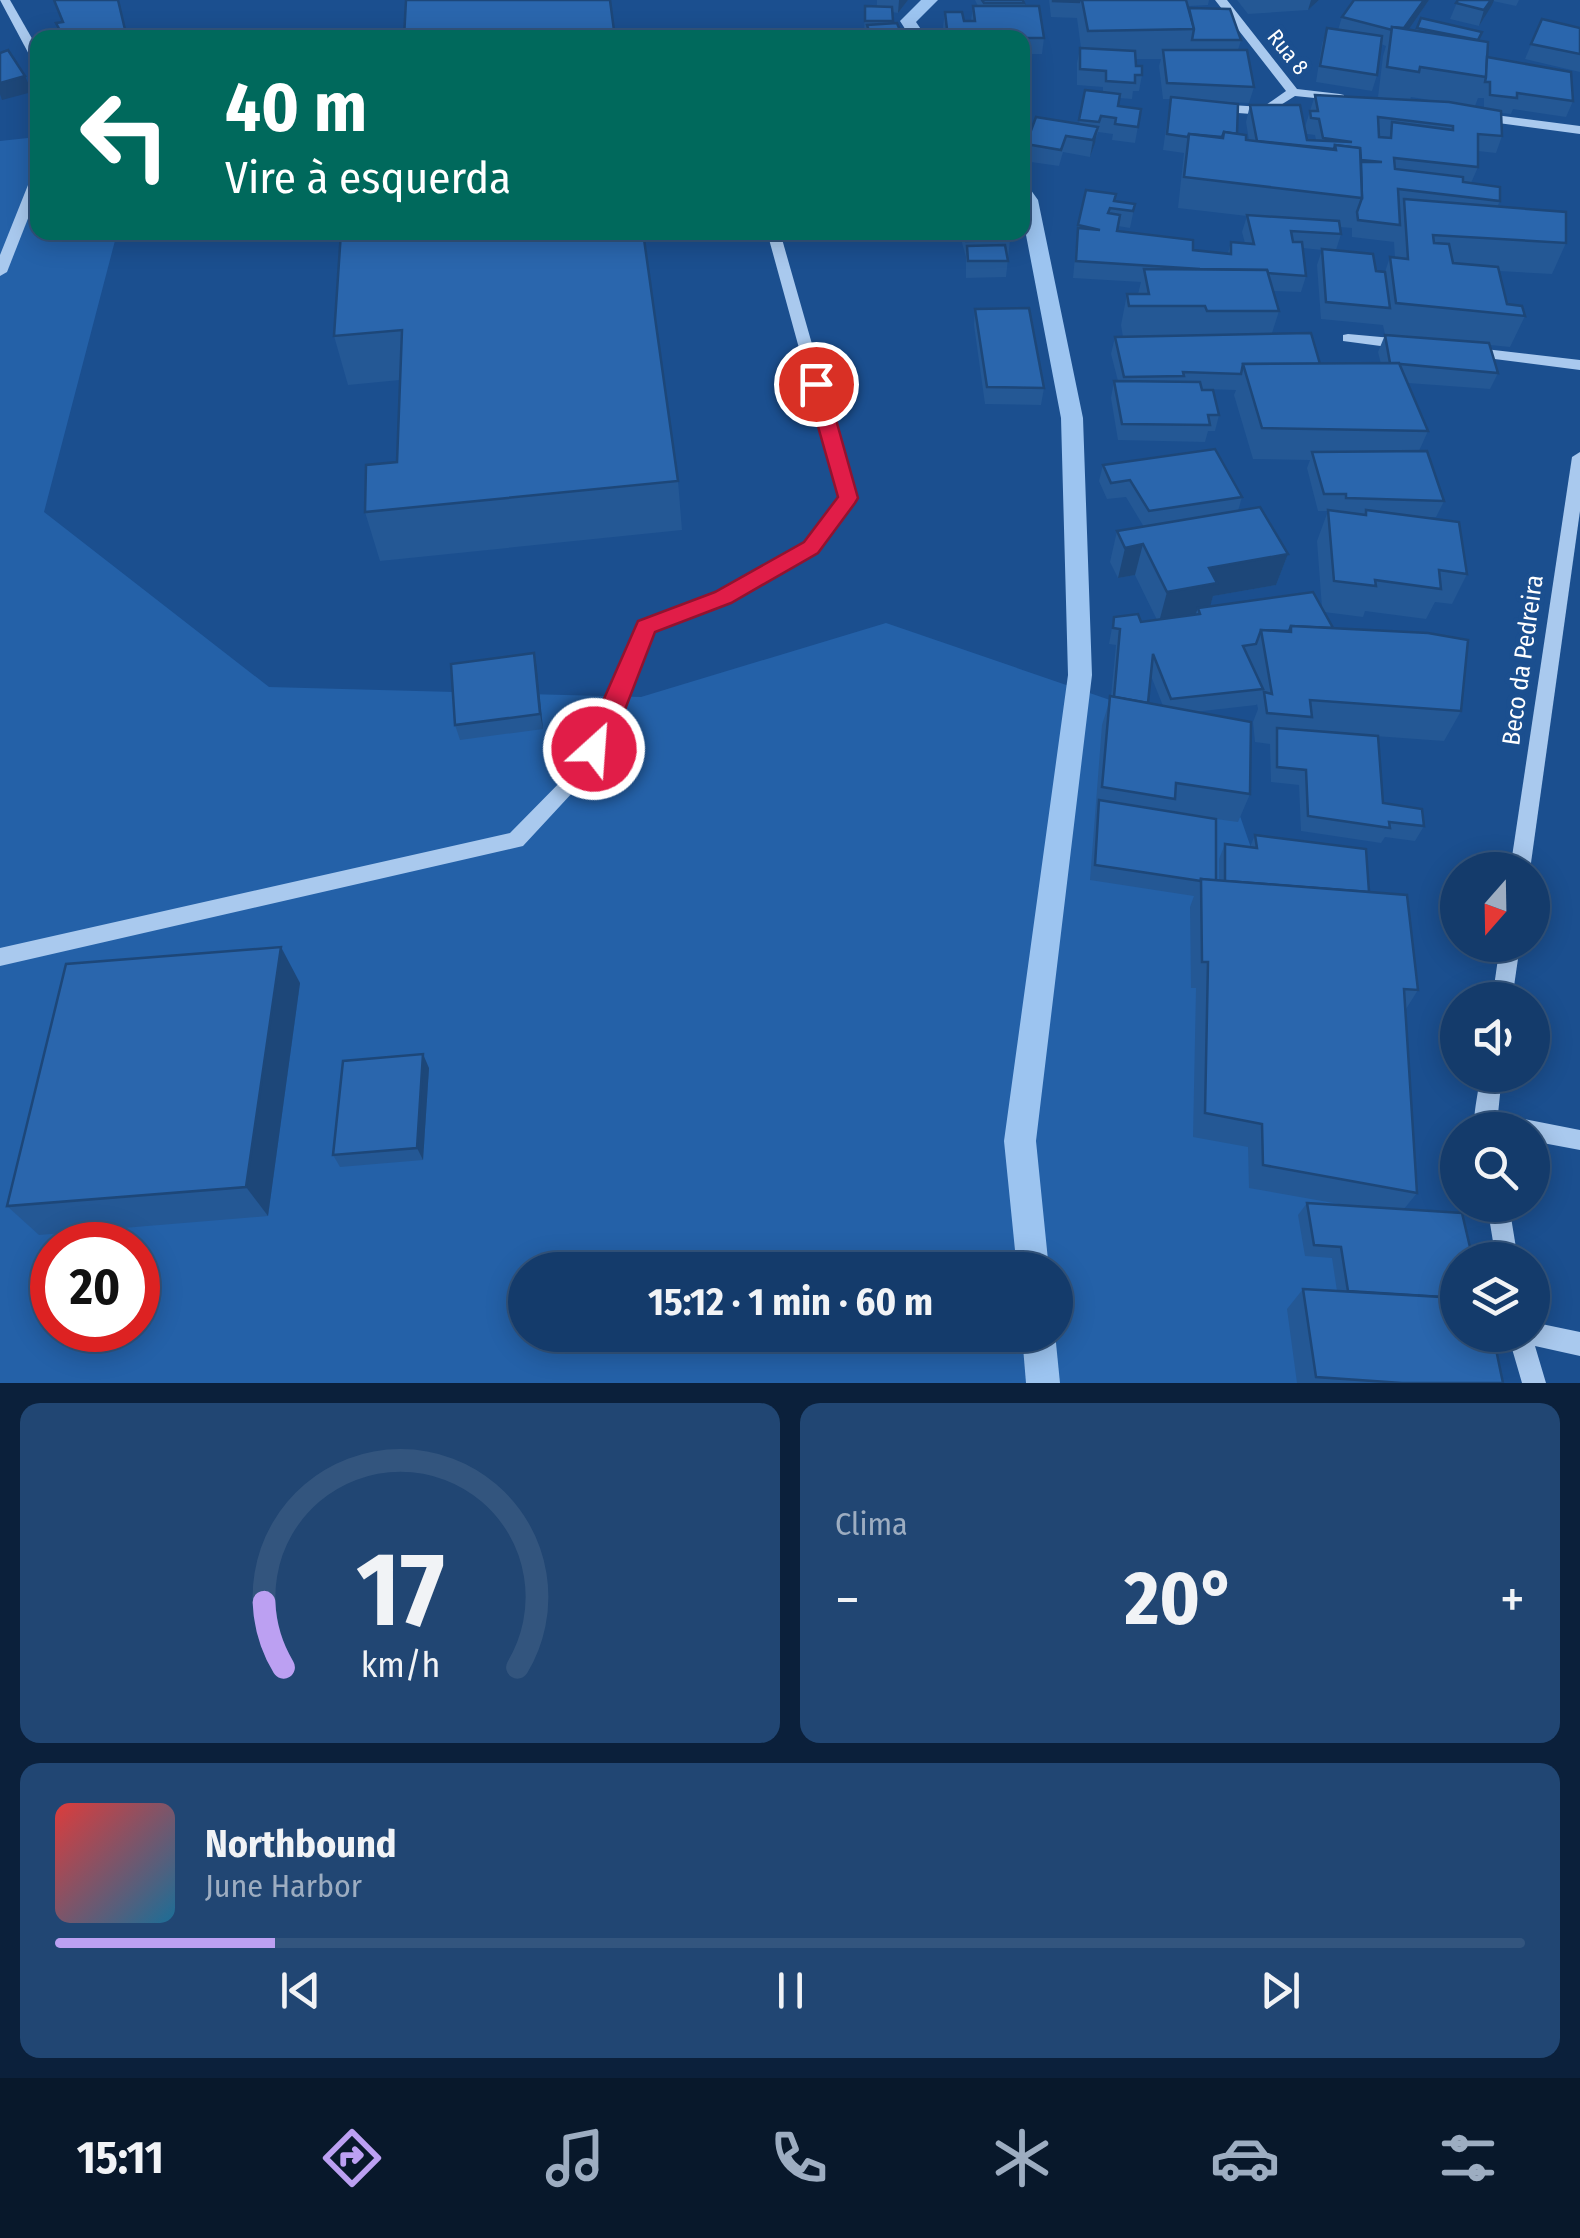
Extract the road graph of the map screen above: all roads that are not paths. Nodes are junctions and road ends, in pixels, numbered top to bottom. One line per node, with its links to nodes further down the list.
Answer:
1 (1221, 0): 4 (street, Rua 8)
2 (7, 2): 3 (street)
3 (30, 45)
4 (1293, 92): 5 (street, Rua 8); 6 (street)
5 (1350, 100)
6 (1207, 108)
7 (1465, 115): 8 (street)
8 (1580, 130)
9 (30, 195): 11 (street)
10 (775, 240): 18 (street)
11 (0, 272)
12 (1348, 338): 13 (street)
13 (1426, 347)
14 (1445, 349): 15 (street)
15 (1580, 365)
16 (1580, 457): 17 (street, Beco da Pedreira)
17 (1523, 852)
18 (0, 957)
19 (1550, 1134): 20 (street)
20 (1580, 1140)
21 (1550, 1338): 22 (street)
22 (1580, 1344)
23 (1525, 1352): 24 (street)
24 (1534, 1383)

